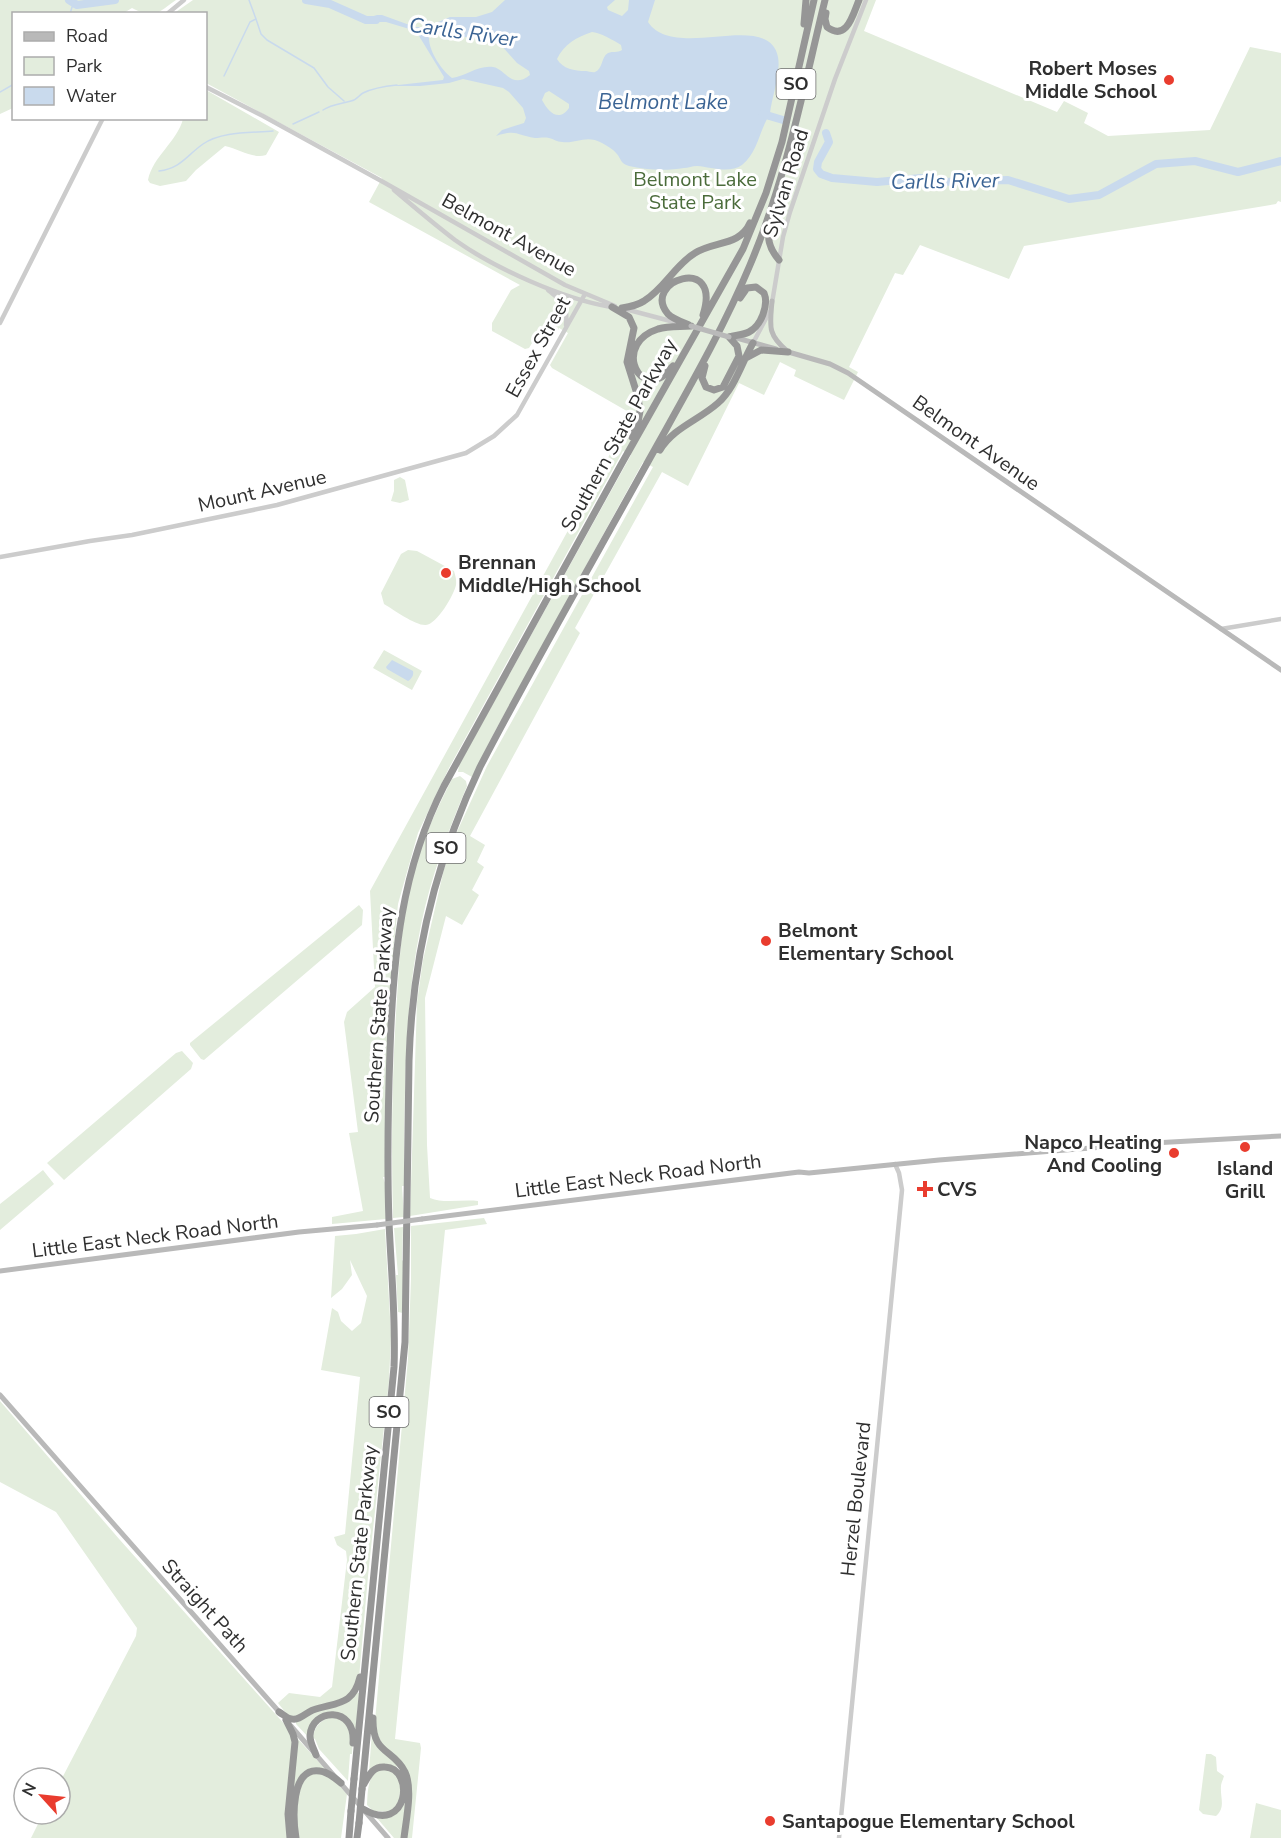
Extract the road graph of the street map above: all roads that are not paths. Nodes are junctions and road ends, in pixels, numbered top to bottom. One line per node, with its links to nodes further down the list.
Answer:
1 (184, 0): 7 (street)
2 (806, 0): 8 (highway)
3 (814, 0): 8 (highway, Southern State Parkway / SO)
4 (826, 0): 5 (highway); 13 (highway, Southern State Parkway / SO)
5 (859, 0)
6 (866, 0): 14 (street, Sylvan Road)
7 (169, 12)
8 (803, 45): 12 (highway, Southern State Parkway / SO)
9 (207, 88): 11 (street, Belmont Avenue)
10 (102, 120): 22 (street)
11 (385, 183): 15 (street, Belmont Avenue); 16 (street, Belmont Avenue)
12 (766, 193): 21 (highway); 25 (highway, Southern State Parkway / SO)
13 (777, 193): 14 (highway); 23 (highway, Southern State Parkway / SO)
14 (779, 261): 19 (street, Sylvan Road)
15 (565, 285): 17 (street); 18 (street, Belmont Avenue)
16 (544, 287): 17 (street, Belmont Avenue); 26 (street)
17 (562, 293): 18 (street, Belmont Avenue)
18 (583, 297): 20 (street, Belmont Avenue); 21 (street, Belmont Avenue); 26 (street, Essex Street)
19 (772, 302): 28 (street, Sylvan Road); 29 (main road)
20 (612, 307): 21 (street, Belmont Avenue); 34 (highway)
21 (622, 308): 24 (street, Belmont Avenue)
22 (0, 323)
23 (722, 325): 27 (highway); 30 (highway, Southern State Parkway / SO)
24 (691, 326): 25 (highway); 27 (main road, Belmont Avenue, bridge); 31 (highway)
25 (700, 326): 31 (highway, Southern State Parkway / SO)
26 (566, 328): 33 (street, Essex Street)
27 (729, 336): 28 (main road, Belmont Avenue); 30 (highway)
28 (753, 343): 29 (main road, Belmont Avenue); 32 (highway)
29 (788, 352): 32 (highway); 38 (main road, Belmont Avenue)
30 (706, 355): 35 (highway, Southern State Parkway / SO)
31 (681, 357): 34 (highway, Southern State Parkway / SO)
32 (744, 359): 35 (highway)
33 (517, 415): 36 (street, Mount Avenue)
34 (622, 463): 44 (highway, Southern State Parkway / SO)
35 (642, 473): 45 (highway, Southern State Parkway / SO)
36 (0, 557)
37 (1281, 619): 38 (street)
38 (1221, 629): 39 (main road, Belmont Avenue)
39 (1281, 670)
40 (1281, 1136): 41 (main road, Little East Neck Road North)
41 (895, 1164): 42 (main road, Little East Neck Road North, bridge); 59 (street, Herzel Boulevard)
42 (0, 1270)
43 (0, 1395): 46 (main road, Straight Path)
44 (366, 1651): 46 (highway); 49 (highway, Southern State Parkway / SO)
45 (371, 1692): 51 (highway, Southern State Parkway / SO); 58 (highway)
46 (279, 1712): 47 (main road, Straight Path)
47 (286, 1720): 48 (main road, Straight Path); 53 (highway)
48 (316, 1755): 49 (highway); 50 (main road, Straight Path)
49 (356, 1764): 55 (highway, Southern State Parkway / SO, bridge)
50 (341, 1783): 52 (main road, Straight Path); 54 (highway)
51 (362, 1789): 52 (highway); 56 (highway, Southern State Parkway / SO, bridge)
52 (363, 1809): 57 (main road, Straight Path)
53 (290, 1838)
54 (296, 1838)
55 (348, 1838)
56 (357, 1838)
57 (388, 1838)
58 (404, 1838)
59 (839, 1838)

